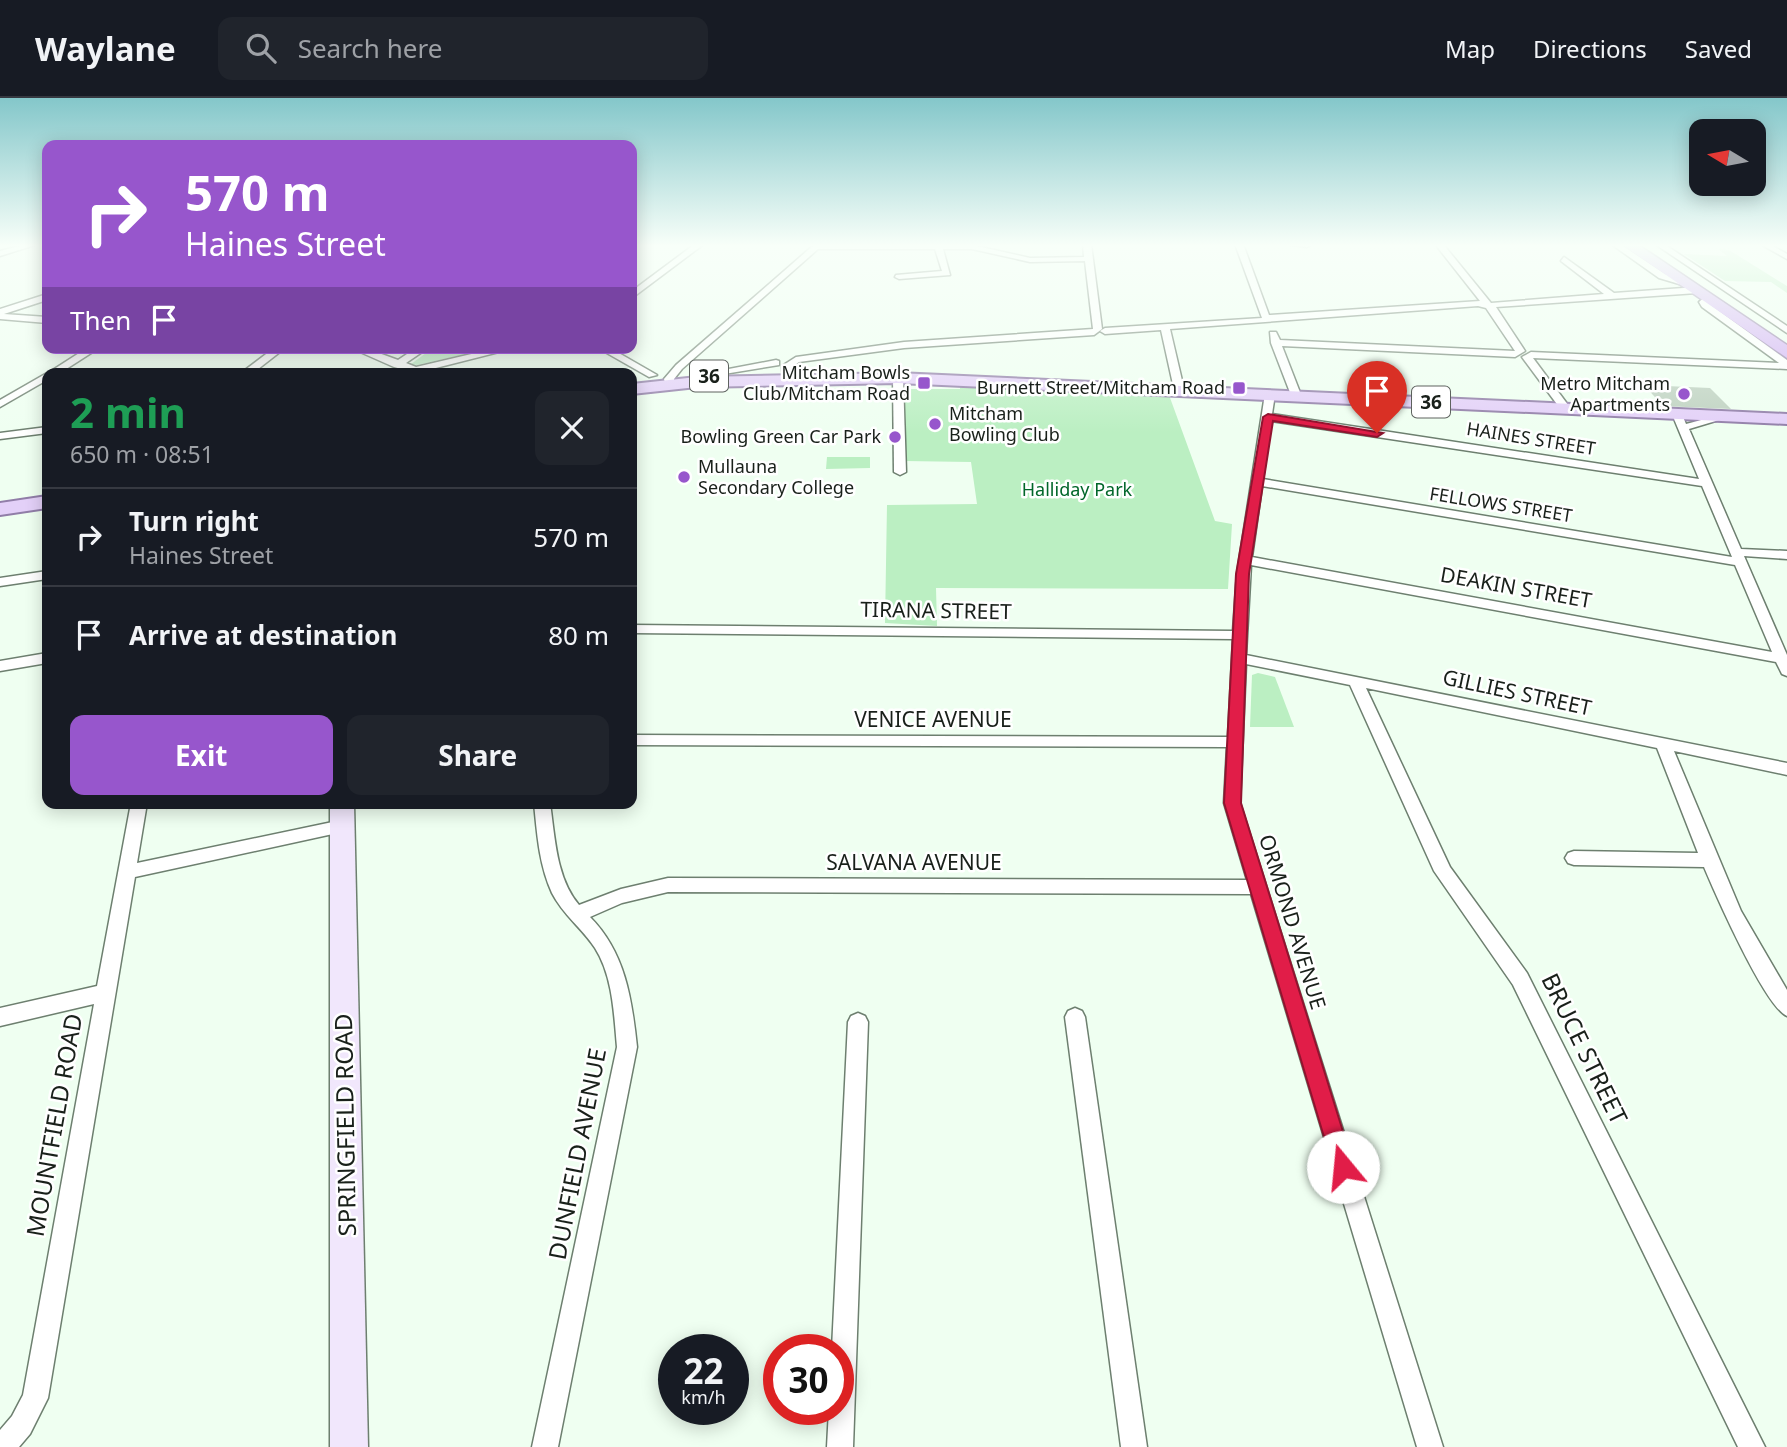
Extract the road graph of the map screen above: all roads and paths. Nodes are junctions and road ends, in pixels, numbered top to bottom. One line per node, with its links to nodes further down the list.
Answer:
1 (19, 307): 11 (street)
2 (751, 307): 40 (street)
3 (1095, 307): 16 (street)
4 (1262, 307): 13 (street)
5 (1459, 307): 13 (street)
6 (1489, 307): 26 (street)
7 (1706, 307): 29 (street)
8 (1724, 307): 19 (highway)
9 (1729, 307): 17 (highway)
10 (1753, 307): 15 (street)
11 (0, 314): 12 (street)
12 (42, 319)
13 (1267, 320): 14 (street); 18 (street)
14 (1164, 327): 16 (street); 42 (street)
15 (1787, 330)
16 (1099, 331): 39 (street)
17 (1787, 340)
18 (1276, 343): 26 (street); 44 (street)
19 (1787, 352)
20 (84, 354): 30 (street)
21 (272, 354): 31 (street)
22 (370, 354): 28 (street)
23 (414, 354): 28 (street)
24 (484, 354): 33 (street)
25 (614, 354): 36 (street)
26 (1523, 354): 29 (street); 46 (street)
27 (776, 363): 35 (street)
28 (397, 365): 32 (street)
29 (1787, 365)
30 (61, 368)
31 (253, 368)
32 (408, 368)
33 (424, 368)
34 (718, 372): 35 (street)
35 (751, 372): 39 (main road, 36); 40 (main road, 36)
36 (652, 375)
37 (898, 378): 39 (main road, 36); 42 (main road, 36); 52 (street)
38 (42, 379): 45 (street)
39 (786, 379): 40 (main road, 36)
40 (670, 382): 41 (main road, 36)
41 (637, 386)
42 (1179, 390): 43 (main road, 36)
43 (1270, 394): 44 (main road, 36); 47 (street, ORMOND AVENUE)
44 (1296, 395): 46 (main road, 36)
45 (0, 404)
46 (1566, 409): 49 (main road, 36)
47 (1268, 417): 53 (street, ORMOND AVENUE); 54 (street, HAINES STREET)
48 (1787, 419): 49 (main road, 36)
49 (1679, 421): 54 (street)
50 (42, 431): 51 (street)
51 (0, 436)
52 (900, 472)
53 (1258, 482): 58 (street, FELLOWS STREET); 59 (street, ORMOND AVENUE)
54 (1706, 483): 58 (street)
55 (42, 503): 56 (main road)
56 (0, 509)
57 (1787, 555): 58 (street, FELLOWS STREET)
58 (1737, 557): 64 (street)
59 (1245, 560): 63 (street, ORMOND AVENUE); 66 (street, DEAKIN STREET)
60 (42, 576): 61 (street)
61 (0, 582)
62 (637, 629): 63 (street, TIRANA STREET)
63 (1240, 635): 65 (street, ORMOND AVENUE)
64 (1780, 639): 66 (street)
65 (1240, 658): 70 (street, GILLIES STREET); 72 (street, ORMOND AVENUE)
66 (1780, 658): 69 (street)
67 (42, 659): 68 (street)
68 (0, 666)
69 (1787, 671)
70 (1356, 682): 73 (street, GILLIES STREET); 94 (street, BRUCE STREET)
71 (637, 740): 72 (street, VENICE AVENUE)
72 (1233, 742): 81 (street, ORMOND AVENUE)
73 (1662, 744): 74 (street, GILLIES STREET); 79 (street)
74 (1787, 769)
75 (138, 809): 80 (street, MOUNTFIELD ROAD)
76 (543, 809): 82 (street, DUNFIELD AVENUE)
77 (342, 814): 80 (street); 89 (main road, SPRINGFIELD ROAD)
78 (1574, 858): 79 (street)
79 (1709, 860): 84 (street)
80 (128, 872): 83 (street, MOUNTFIELD ROAD)
81 (1256, 887): 82 (street, SALVANA AVENUE); 93 (street, ORMOND AVENUE)
82 (577, 915): 90 (street, DUNFIELD AVENUE)
83 (105, 993): 85 (street); 88 (street, MOUNTFIELD ROAD)
84 (1787, 1007)
85 (0, 1017)
86 (1075, 1017): 92 (street)
87 (858, 1022): 91 (street)
88 (2, 1447)
89 (349, 1447)
90 (545, 1447)
91 (840, 1447)
92 (1134, 1447)
93 (1430, 1447)
94 (1752, 1447)

